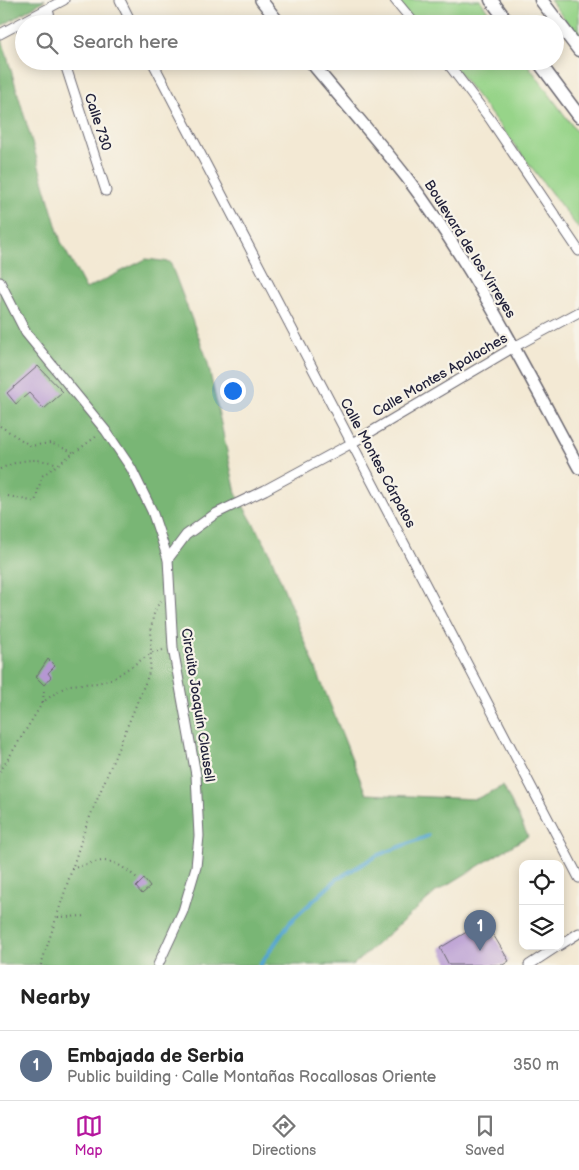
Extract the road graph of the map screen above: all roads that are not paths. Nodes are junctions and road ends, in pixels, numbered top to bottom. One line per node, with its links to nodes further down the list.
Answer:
1 (64, 0): 7 (street)
2 (120, 0): 10 (street)
3 (261, 0): 11 (street)
4 (395, 0): 12 (street)
5 (491, 0): 13 (main road)
6 (541, 0): 14 (main road)
7 (48, 10): 8 (street); 9 (street)
8 (38, 15)
9 (49, 15)
10 (128, 15)
11 (273, 15)
12 (408, 15)
13 (502, 15)
14 (552, 15)
15 (15, 26): 17 (street)
16 (564, 30): 18 (main road)
17 (0, 34)
18 (579, 50)
19 (67, 70): 25 (street, Calle 730)
20 (157, 70): 30 (street, Calle Montes Cárpatos)
21 (317, 70): 29 (street, Boulevard de los Virreyes)
22 (453, 70): 26 (street)
23 (545, 70): 24 (main road)
24 (579, 116)
25 (106, 191)
26 (579, 251)
27 (0, 282): 32 (street, Circuito Joaquín Clausell)
28 (579, 312): 29 (street, Calle Montes Apalaches)
29 (514, 347): 30 (street, Calle Montes Apalaches); 31 (street, Boulevard de los Virreyes)
30 (352, 443): 32 (street, Calle Montes Apalaches); 33 (street, Calle Montes Cárpatos)
31 (579, 468)
32 (168, 559): 37 (street, Circuito Joaquín Clausell)
33 (579, 878)
34 (579, 933): 35 (street)
35 (564, 943)
36 (553, 950): 38 (street)
37 (158, 965)
38 (529, 965)

